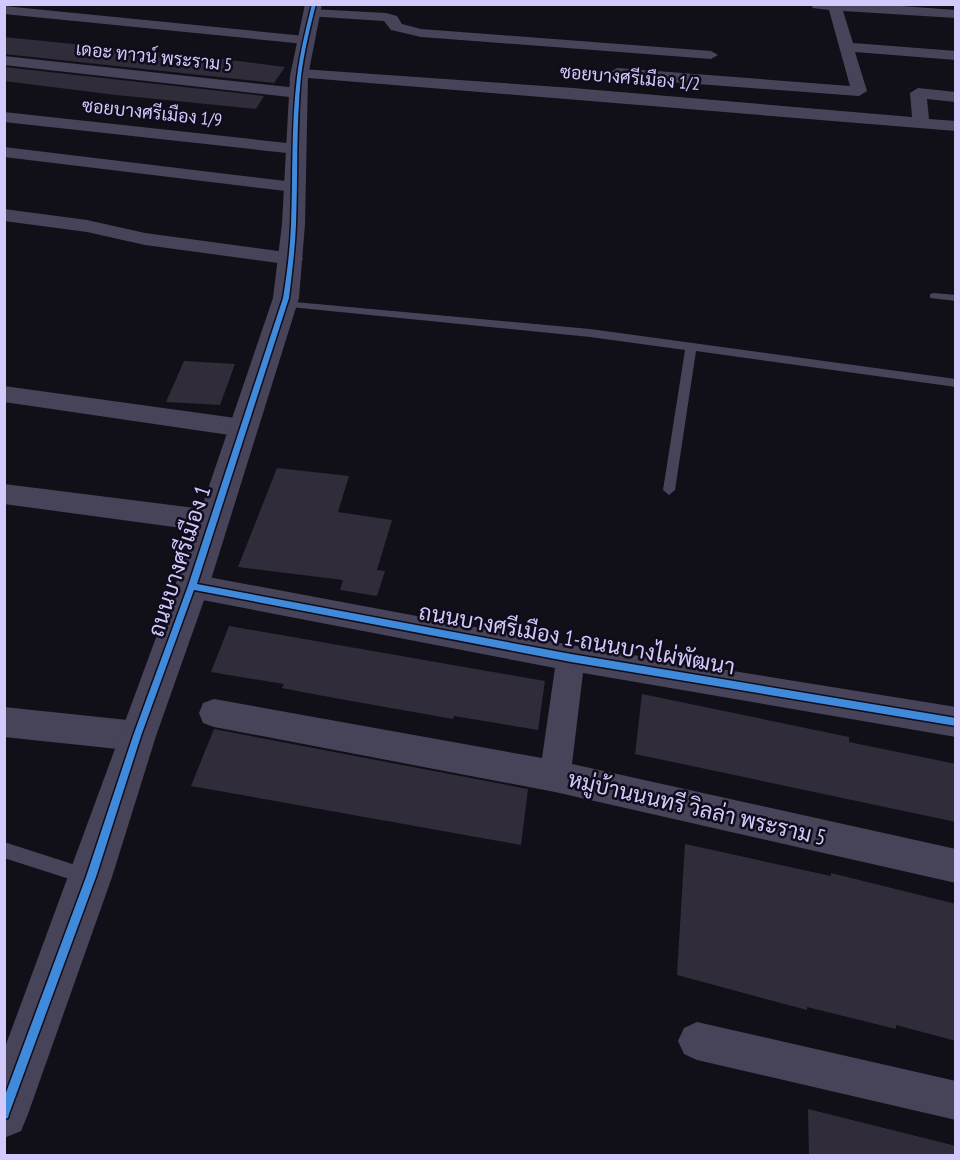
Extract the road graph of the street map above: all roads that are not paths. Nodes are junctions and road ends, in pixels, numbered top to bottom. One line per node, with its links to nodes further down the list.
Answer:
1 (817, 4): 2 (street)
2 (834, 5): 4 (street); 6 (street)
3 (4, 10): 5 (street)
4 (946, 11)
5 (310, 19): 7 (street); 11 (street, ถนนบางศรีเมือง 1)
6 (846, 47): 8 (street); 10 (street)
7 (711, 55)
8 (956, 56)
9 (4, 60): 11 (street, เดอะ ทาวน์ พระราม 5)
10 (617, 73)
11 (300, 84): 14 (street, ซอยบางศรีเมือง 1/2); 16 (street, ถนนบางศรีเมือง 1)
12 (956, 97): 14 (street)
13 (4, 117): 16 (street, ซอยบางศรีเมือง 1/9)
14 (921, 123): 15 (street, ซอยบางศรีเมือง 1/2)
15 (956, 126)
16 (296, 149): 18 (street, ถนนบางศรีเมือง 1)
17 (4, 152): 18 (street)
18 (294, 187): 20 (street, ถนนบางศรีเมือง 1)
19 (4, 215): 20 (street)
20 (293, 259): 23 (street, ถนนบางศรีเมือง 1)
21 (934, 296): 22 (lane)
22 (956, 298)
23 (284, 304): 24 (lane); 27 (street, ถนนบางศรีเมือง 1)
24 (691, 347): 25 (lane); 28 (lane)
25 (956, 383)
26 (4, 394): 27 (street)
27 (243, 428): 30 (street, ถนนบางศรีเมือง 1)
28 (669, 490)
29 (4, 494): 30 (street)
30 (212, 521): 31 (street, ถนนบางศรีเมือง 1)
31 (192, 586): 32 (street, ถนนบางศรีเมือง 1-ถนนบางไผ่พัฒนา); 36 (street, ถนนบางศรีเมือง 1)
32 (571, 658): 35 (street, ถนนบางศรีเมือง 1-ถนนบางไผ่พัฒนา); 37 (street, หมู่บ้านนนทรี วิลล่า พระราม 5)
33 (214, 713): 37 (street)
34 (4, 722): 36 (street)
35 (956, 722)
36 (137, 736): 40 (street, ถนนบางศรีเมือง 1)
37 (555, 776): 39 (street, หมู่บ้านนนทรี วิลล่า พระราม 5)
38 (4, 850): 40 (lane)
39 (956, 866)
40 (91, 877): 43 (street, ถนนบางศรีเมือง 1)
41 (697, 1041): 42 (street)
42 (956, 1101)
43 (4, 1114)

